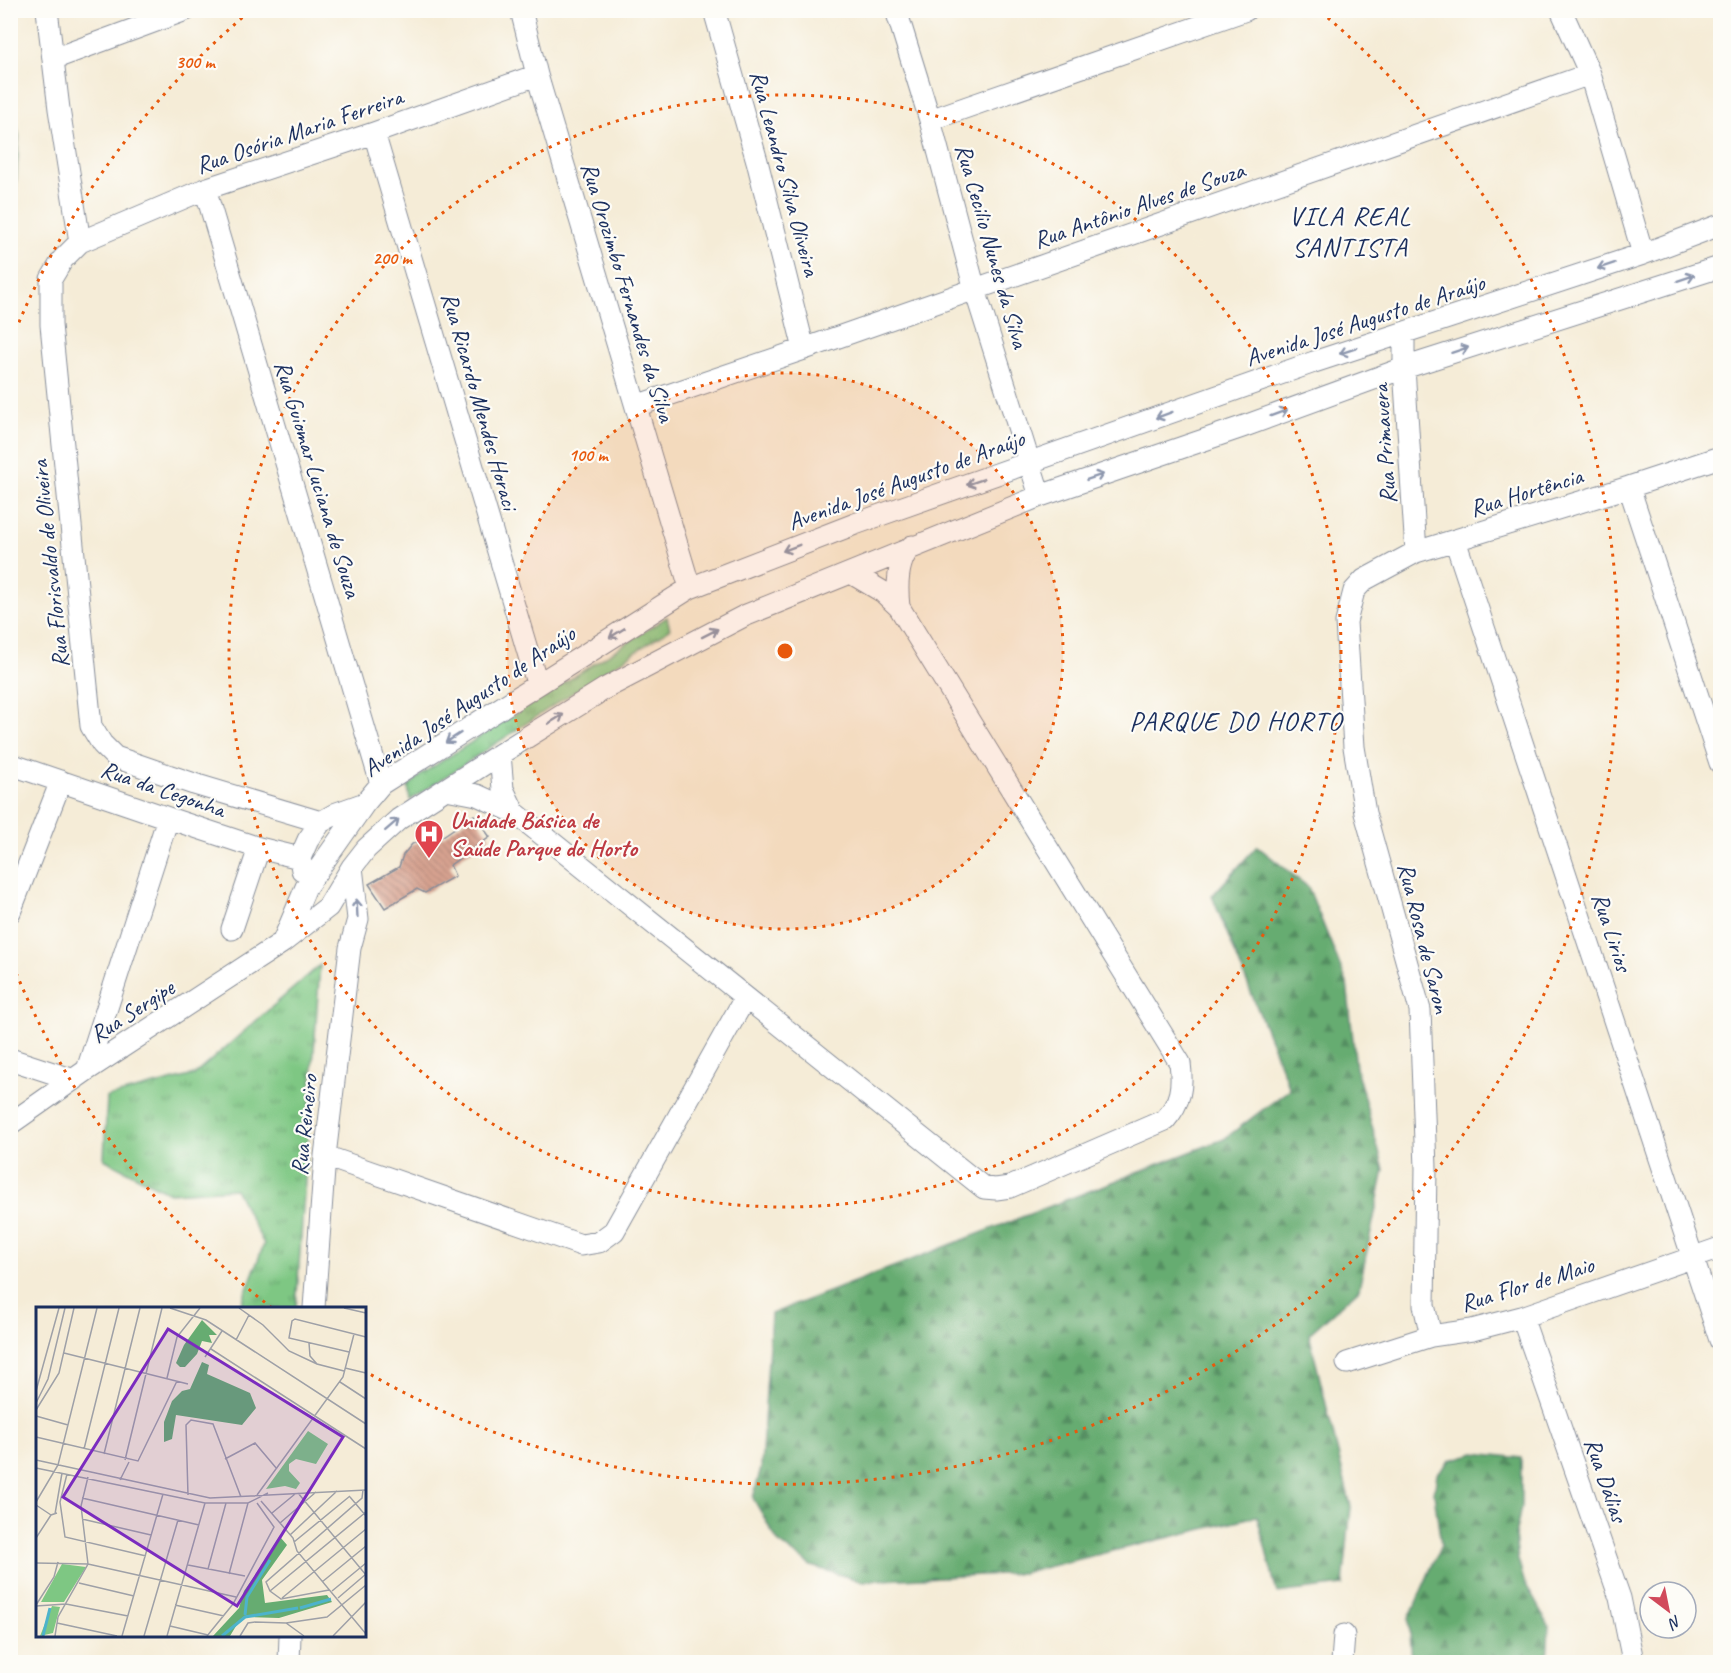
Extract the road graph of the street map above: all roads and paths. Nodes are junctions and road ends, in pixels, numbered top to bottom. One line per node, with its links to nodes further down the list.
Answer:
1 (47, 10): 8 (street)
2 (186, 10): 8 (street)
3 (521, 10): 10 (street, Rua Orozimbo Fernandes da Silva)
4 (714, 10): 20 (street, Rua Leandro Silva Oliveira)
5 (896, 10): 11 (street, Rua Cecilio Nunes da Silva)
6 (1246, 10): 11 (street)
7 (1561, 10): 9 (street)
8 (53, 59): 15 (street)
9 (1590, 74): 16 (street); 18 (street, Rua Antônio Alves de Souza)
10 (537, 75): 12 (street, Rua Osória Maria Ferreira); 22 (street, Rua Orozimbo Fernandes da Silva)
11 (930, 120): 18 (street, Rua Cecilio Nunes da Silva)
12 (374, 133): 13 (street, Rua Osória Maria Ferreira); 34 (street, Rua Ricardo Mendes Horaci)
13 (205, 189): 15 (street, Rua Osória Maria Ferreira); 39 (street, Rua Guiomar Luciana de Souza)
14 (1720, 225): 16 (street, Avenida José Augusto de Araújo)
15 (80, 242): 44 (street, Rua Florisvaldo de Oliveira)
16 (1643, 254): 19 (street, Avenida José Augusto de Araújo, one-way to 19)
17 (1720, 267): 21 (street, one-way to 17)
18 (975, 290): 20 (street, Rua Antônio Alves de Souza); 24 (street, Rua Cecilio Nunes da Silva)
19 (1404, 333): 21 (street, Rua Primavera); 24 (street, Avenida José Augusto de Araújo, one-way to 24)
20 (804, 349): 22 (street, Rua Antônio Alves de Souza)
21 (1404, 368): 26 (street, one-way to 21); 29 (street, Rua Primavera)
22 (636, 406): 31 (street, Rua Orozimbo Fernandes da Silva)
23 (1720, 457): 25 (street, Rua Hortência)
24 (1030, 463): 26 (street, Rua Cecilio Nunes da Silva); 31 (street, Avenida José Augusto de Araújo, one-way to 31)
25 (1629, 487): 27 (street, Rua Hortência); 36 (street)
26 (1038, 491): 28 (street)
27 (1455, 540): 29 (street, Rua Hortência); 60 (street, Rua Lirios)
28 (907, 550): 30 (street); 33 (street)
29 (1416, 552): 32 (street, Rua Hortência)
30 (851, 573): 33 (street); 35 (street, one-way to 30)
31 (690, 588): 34 (street, Avenida José Augusto de Araújo, one-way to 34)
32 (1354, 591): 63 (street, Rua Rosa de Saron)
33 (899, 607): 54 (street)
34 (537, 684): 39 (street, Avenida José Augusto de Araújo, one-way to 39)
35 (500, 754): 40 (street); 42 (street)
36 (1720, 763)
37 (10, 764): 38 (street, Rua da Cegonha)
38 (61, 781): 43 (street, Rua da Cegonha); 50 (street)
39 (381, 784): 41 (street, Avenida José Augusto de Araújo)
40 (446, 789): 42 (street); 47 (street, one-way to 40)
41 (365, 803): 44 (street); 48 (street, Avenida José Augusto de Araújo)
42 (514, 812): 54 (street)
43 (168, 818): 45 (street, Rua da Cegonha); 56 (street)
44 (321, 822): 46 (street)
45 (259, 848): 46 (street, Rua da Cegonha); 51 (street)
46 (300, 858): 48 (street)
47 (352, 867): 49 (street); 53 (street, Rua Reineiro, one-way to 47)
48 (306, 886): 49 (street); 52 (street, Avenida José Augusto de Araújo)
49 (328, 907): 52 (street); 53 (street)
50 (10, 912)
51 (232, 929)
52 (283, 942): 56 (street, Rua Sergipe)
53 (350, 948): 58 (street, Rua Reineiro)
54 (745, 998): 58 (street)
55 (10, 1059): 56 (street)
56 (80, 1075): 57 (street, Rua Sergipe)
57 (10, 1124)
58 (325, 1156): 61 (street, Rua Reineiro)
59 (1720, 1248): 60 (street, Rua Flor de Maio)
60 (1693, 1257): 62 (street, Rua Flor de Maio); 64 (street, Rua Lirios)
61 (314, 1307)
62 (1522, 1317): 63 (street, Rua Flor de Maio); 70 (street, Rua Dálias)
63 (1431, 1336): 65 (street, Rua Flor de Maio)
64 (1720, 1340)
65 (1347, 1363)
66 (1344, 1635): 69 (street)
67 (290, 1637): 68 (street)
68 (289, 1662)
69 (1342, 1662)
70 (1632, 1662)

